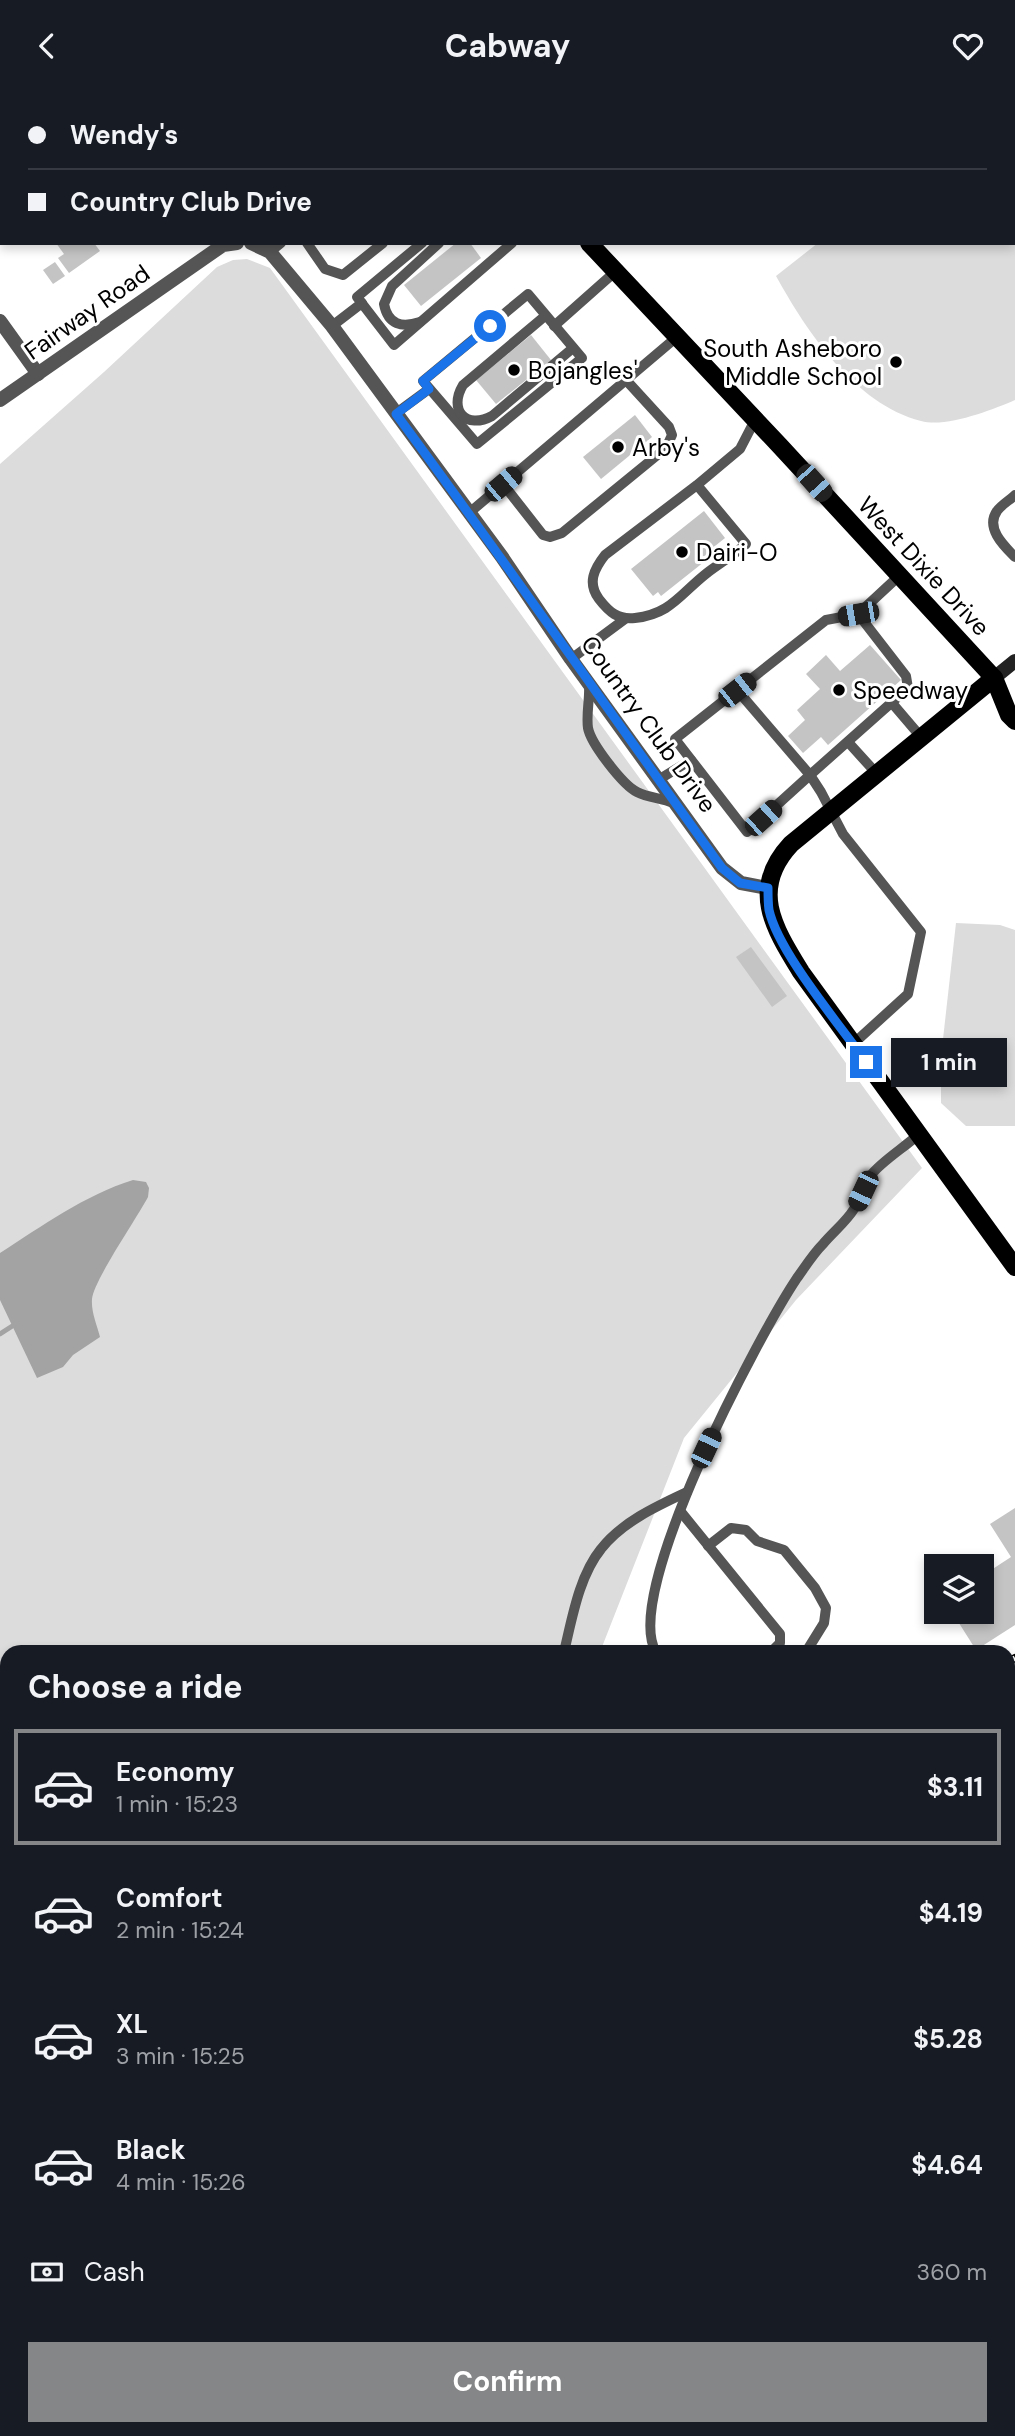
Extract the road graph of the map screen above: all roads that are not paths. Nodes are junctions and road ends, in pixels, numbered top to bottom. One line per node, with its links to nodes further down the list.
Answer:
1 (223, 245): 18 (street, Fairway Road)
2 (308, 245): 3 (lane)
3 (380, 245)
4 (420, 245): 10 (lane)
5 (437, 245): 12 (lane)
6 (510, 245): 12 (lane)
7 (591, 245): 9 (main road, West Dixie Drive)
8 (276, 248): 14 (street, Country Club Drive)
9 (616, 271): 15 (lane); 16 (main road, West Dixie Drive)
10 (362, 303): 12 (lane); 14 (lane)
11 (545, 316): 15 (lane); 17 (lane); 20 (lane)
12 (424, 320)
13 (0, 321): 18 (street)
14 (332, 326): 22 (street, Country Club Drive)
15 (554, 326): 17 (lane)
16 (678, 336): 19 (lane); 23 (main road, West Dixie Drive)
17 (573, 348): 20 (lane)
18 (38, 374): 21 (street, Fairway Road)
19 (626, 380): 24 (lane); 24 (lane)
20 (429, 389): 22 (lane)
21 (0, 400)
22 (396, 414): 27 (street, Country Club Drive)
23 (755, 420): 25 (lane); 29 (main road, West Dixie Drive)
24 (503, 484): 27 (lane)
25 (697, 485): 31 (lane); 31 (lane)
26 (1015, 495): 28 (lane)
27 (469, 513): 32 (street, Country Club Drive)
28 (1015, 557)
29 (899, 576): 30 (lane); 34 (main road, West Dixie Drive)
30 (858, 614): 37 (lane); 38 (lane)
31 (625, 619): 32 (lane)
32 (571, 659): 35 (street, Country Club Drive)
33 (1015, 661): 34 (main road)
34 (993, 678): 36 (main road, West Dixie Drive); 39 (main road, West Dixie Drive); 40 (main road)
35 (589, 684): 45 (street, Country Club Drive); 46 (lane)
36 (1015, 688)
37 (737, 690): 42 (lane); 44 (lane)
38 (892, 703): 40 (lane); 41 (lane)
39 (1015, 722)
40 (920, 737): 43 (main road)
41 (848, 742): 43 (lane); 44 (lane)
42 (691, 760): 44 (lane); 45 (lane)
43 (877, 774): 47 (main road)
44 (810, 775): 47 (lane)
45 (658, 780): 46 (street, Country Club Drive)
46 (676, 805): 48 (street, Country Club Drive)
47 (832, 811): 48 (main road); 49 (lane)
48 (768, 888): 49 (main road)
49 (853, 1044): 50 (main road)
50 (919, 1134): 51 (main road); 52 (lane)
51 (1015, 1267)
52 (687, 1492): 53 (lane); 55 (lane)
53 (681, 1512): 54 (lane); 56 (lane)
54 (708, 1546): 57 (lane); 58 (lane)
55 (566, 1645)
56 (652, 1645)
57 (778, 1645)
58 (810, 1645)

